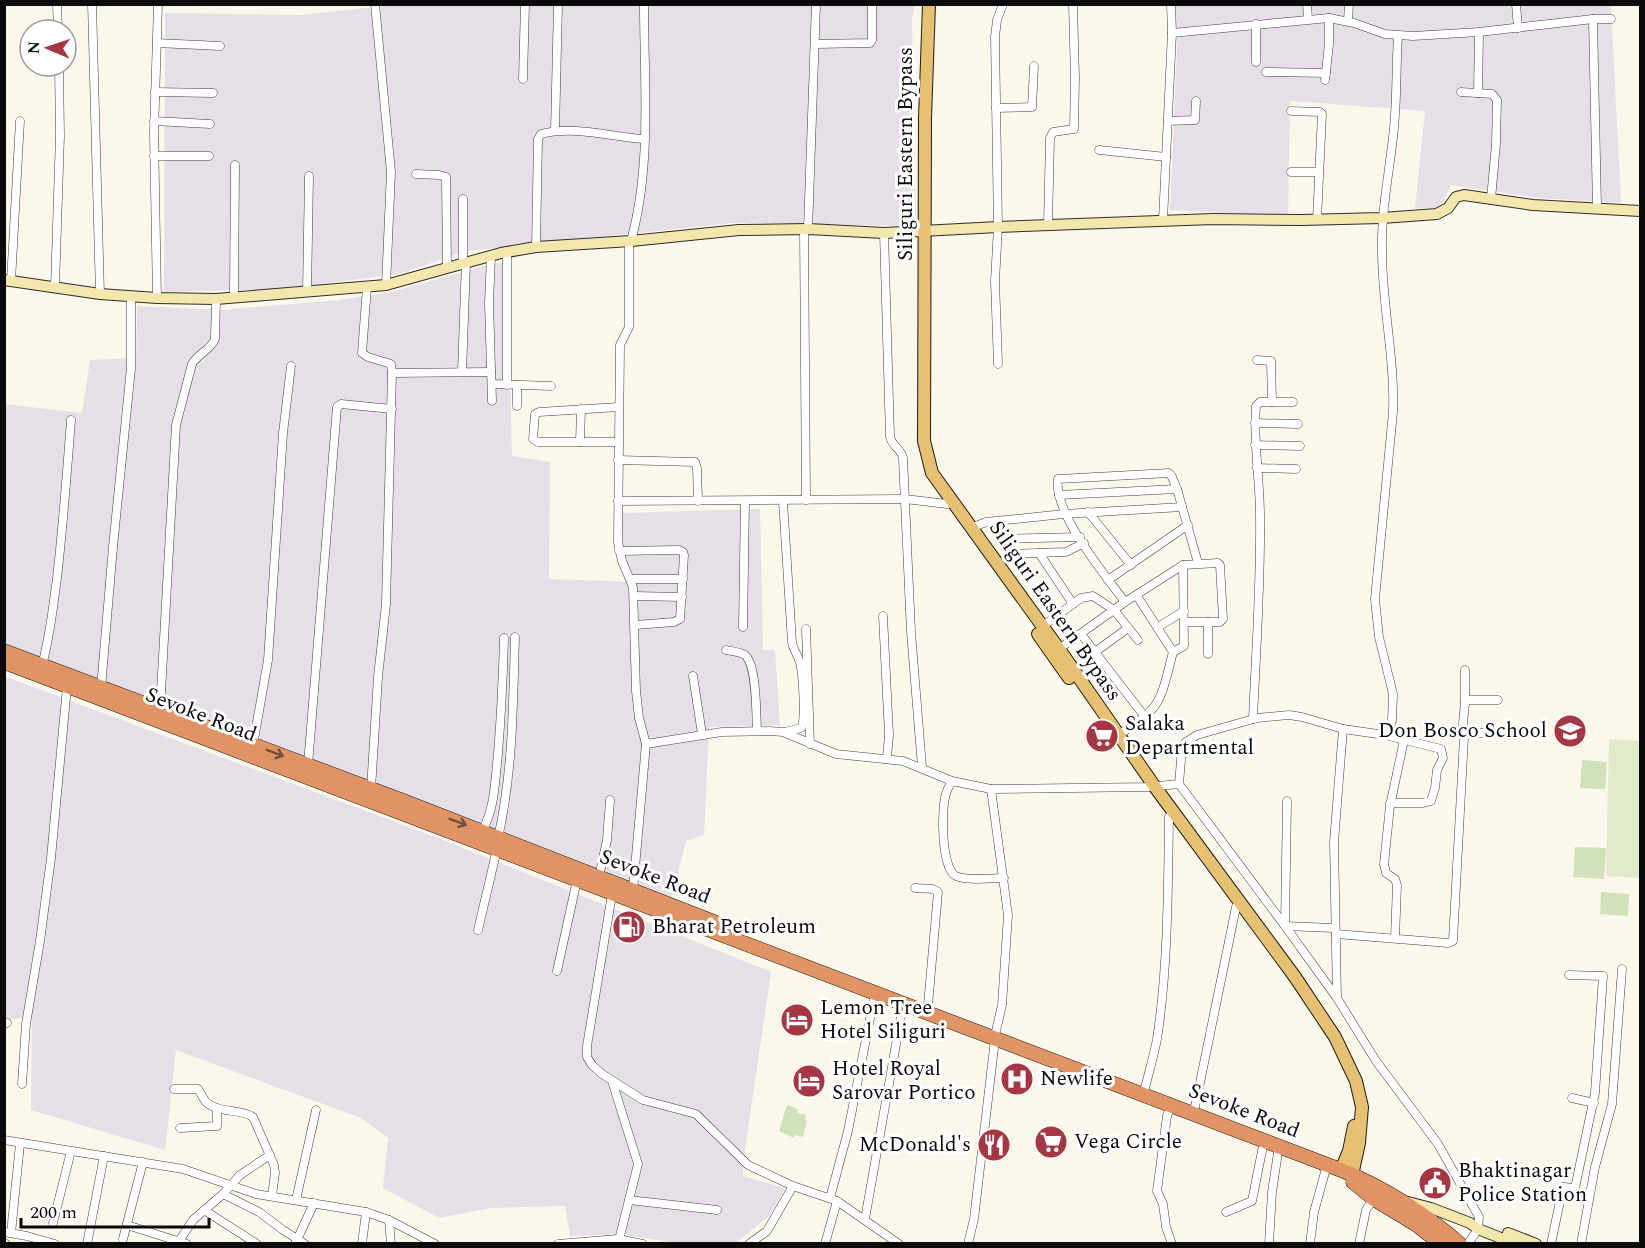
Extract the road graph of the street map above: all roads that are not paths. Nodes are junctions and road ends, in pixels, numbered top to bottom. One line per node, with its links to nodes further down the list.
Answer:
1 (92, 4): 80 (street)
2 (158, 4): 27 (street)
3 (375, 4): 76 (street)
4 (525, 4): 34 (street)
5 (558, 4): 46 (street)
6 (644, 4): 47 (street)
7 (816, 4): 28 (street)
8 (872, 4): 28 (street)
9 (923, 4): 67 (main road, Siliguri Eastern Bypass)
10 (929, 4): 67 (main road, Siliguri Eastern Bypass)
11 (1003, 4): 40 (street)
12 (1073, 4): 64 (street)
13 (1171, 4): 25 (street)
14 (1307, 4): 18 (street)
15 (1349, 4): 21 (street)
16 (1516, 4): 23 (street)
17 (1329, 18): 18 (street); 21 (street); 32 (street)
18 (1308, 19): 22 (street)
19 (1593, 19): 20 (street); 23 (street); 59 (street)
20 (1611, 19)
21 (1348, 21): 26 (street)
22 (1256, 24): 25 (street); 30 (street)
23 (1518, 27): 24 (street)
24 (1479, 32): 26 (street); 38 (street)
25 (1172, 33): 44 (street)
26 (1398, 36): 61 (street)
27 (157, 43): 29 (street); 35 (street)
28 (815, 44): 66 (street)
29 (220, 46)
30 (1256, 62)
31 (1034, 66): 40 (street)
32 (1266, 72)
33 (59, 78): 77 (street)
34 (523, 79)
35 (155, 92): 37 (street); 43 (street)
36 (1461, 92): 38 (street)
37 (213, 93)
38 (1478, 93): 58 (street)
39 (1196, 101): 44 (street)
40 (996, 108): 65 (street)
41 (1292, 111): 54 (street)
42 (20, 121): 75 (street)
43 (154, 121): 45 (street); 49 (street)
44 (1168, 122): 51 (street)
45 (210, 124)
46 (555, 131): 47 (street); 70 (street)
47 (644, 139): 69 (street)
48 (1099, 150): 51 (street)
49 (154, 156): 50 (street); 83 (street)
50 (209, 156)
51 (1166, 157): 62 (street)
52 (235, 165): 82 (street)
53 (1291, 172): 54 (street)
54 (1319, 172): 63 (street)
55 (416, 174): 74 (street)
56 (309, 176): 79 (street)
57 (463, 199): 73 (street)
58 (1491, 199): 59 (street); 61 (street)
59 (1597, 208): 60 (street)
60 (1641, 211)
61 (1382, 219): 63 (street); 180 (street)
62 (1163, 220): 63 (street); 64 (street)
63 (1317, 220)
64 (1048, 225): 65 (street)
65 (998, 226): 67 (street); 86 (street)
66 (806, 229): 68 (street); 69 (street); 115 (street)
67 (922, 231): 68 (street); 120 (main road, Siliguri Eastern Bypass); 125 (main road, Siliguri Eastern Bypass)
68 (884, 233): 114 (street)
69 (630, 241): 70 (street); 99 (street)
70 (536, 247): 71 (street)
71 (507, 251): 72 (street); 92 (street)
72 (490, 255): 73 (street); 89 (street)
73 (464, 262): 74 (street); 88 (street)
74 (447, 267): 76 (street)
75 (8, 280): 77 (street)
76 (386, 285): 78 (street)
77 (56, 287): 80 (street)
78 (367, 287): 79 (street); 90 (street)
79 (307, 292): 82 (street)
80 (100, 294): 81 (street)
81 (131, 296): 83 (street); 168 (street)
82 (234, 297): 84 (street)
83 (157, 298): 84 (street)
84 (216, 299): 171 (street)
85 (1257, 360): 96 (street)
86 (998, 364)
87 (291, 366): 185 (street)
88 (462, 372): 89 (street); 90 (street)
89 (491, 372): 91 (street)
90 (393, 373): 100 (street)
91 (492, 384): 92 (street); 95 (street)
92 (507, 385): 93 (street)
93 (517, 385): 94 (street); 98 (street)
94 (551, 386)
95 (492, 401)
96 (1272, 402): 97 (street); 103 (street)
97 (1293, 402)
98 (517, 406)
99 (619, 407): 101 (street); 106 (street)
100 (392, 409): 187 (street); 192 (street)
101 (581, 409): 105 (street); 105 (street)
102 (71, 420): 164 (street)
103 (1255, 423): 104 (street); 107 (street)
104 (1298, 424)
105 (580, 442): 106 (street)
106 (618, 442): 109 (street)
107 (1255, 445): 108 (street); 110 (street)
108 (1300, 446)
109 (618, 460): 116 (street); 117 (street)
110 (1257, 468): 111 (street); 173 (street)
111 (1296, 469)
112 (1177, 489): 113 (street); 113 (street); 121 (street)
113 (1059, 495): 123 (street)
114 (905, 499): 115 (street); 120 (street); 188 (street)
115 (806, 500): 119 (street)
116 (618, 501): 117 (street); 128 (street)
117 (698, 501): 118 (street)
118 (745, 501): 119 (street); 149 (street)
119 (783, 501): 176 (street)
120 (947, 504): 191 (main road, Siliguri Eastern Bypass)
121 (1182, 507): 122 (street); 124 (street)
122 (1088, 512): 123 (street); 132 (street)
123 (1064, 514): 125 (street); 127 (street)
124 (1188, 525): 131 (street); 132 (street)
125 (971, 528): 148 (main road, Siliguri Eastern Bypass)
126 (999, 539): 127 (street)
127 (1082, 540): 130 (street); 136 (street)
128 (619, 551): 134 (street); 135 (street)
129 (1010, 554): 130 (street)
130 (1039, 554): 141 (street)
131 (1198, 563): 133 (street); 146 (street)
132 (1131, 565): 136 (street)
133 (1183, 565): 138 (street); 143 (street)
134 (631, 579): 135 (street); 137 (street)
135 (683, 579): 139 (street)
136 (1108, 580): 140 (street)
137 (634, 596): 139 (street); 147 (street)
138 (1137, 596): 140 (street); 150 (street)
139 (682, 597): 147 (street)
140 (1125, 602): 142 (street)
141 (1073, 604): 142 (street); 148 (street)
142 (1114, 610): 153 (street); 156 (street)
143 (1184, 611): 145 (street); 150 (street)
144 (883, 616): 186 (street)
145 (1185, 622): 146 (street); 161 (street)
146 (1208, 622): 162 (street)
147 (635, 625): 183 (street)
148 (1043, 626): 157 (main road, Siliguri Eastern Bypass)
149 (743, 627)
150 (1158, 627): 161 (street)
151 (806, 629): 184 (street)
152 (1124, 631): 160 (street)
153 (1081, 634): 157 (street); 160 (street)
154 (516, 637): 199 (street)
155 (504, 638): 198 (street)
156 (1138, 640)
157 (1059, 649): 179 (main road, Siliguri Eastern Bypass)
158 (726, 650): 175 (street)
159 (4, 651): 164 (highway, Sevoke Road)
160 (1095, 652): 172 (street)
161 (1173, 652): 172 (street)
162 (1208, 654)
163 (4, 662): 167 (highway, Sevoke Road)
164 (42, 665): 168 (highway, Sevoke Road)
165 (1465, 670): 170 (street)
166 (693, 676): 178 (street)
167 (68, 687): 199 (highway, Sevoke Road); 220 (street)
168 (101, 688): 171 (highway, Sevoke Road)
169 (1498, 700): 170 (street)
170 (1464, 702): 181 (street)
171 (160, 710): 185 (highway, Sevoke Road)
172 (1145, 717): 179 (street)
173 (1253, 719): 174 (street); 190 (street)
174 (1343, 729): 180 (street); 209 (street)
175 (757, 730): 176 (street); 178 (street)
176 (783, 732): 184 (street)
177 (1498, 733): 181 (street)
178 (702, 734): 183 (street)
179 (1118, 735): 191 (main road, Siliguri Eastern Bypass)
180 (1385, 735): 182 (street)
181 (1464, 737): 210 (street)
182 (1404, 740): 196 (street); 196 (street)
183 (646, 744): 204 (street)
184 (810, 744): 186 (street)
185 (253, 745): 187 (highway, Sevoke Road, one-way to 187)
186 (886, 758): 188 (street)
187 (308, 765): 192 (highway, Sevoke Road)
188 (922, 767): 189 (street)
189 (952, 781): 193 (street); 201 (street)
190 (1179, 784): 191 (street); 207 (street)
191 (1152, 787): 193 (street); 197 (main road, Siliguri Eastern Bypass); 239 (main road, Siliguri Eastern Bypass)
192 (371, 789): 198 (highway, Sevoke Road, one-way to 198)
193 (991, 789): 201 (street)
194 (610, 800): 200 (street)
195 (1287, 801): 207 (street)
196 (1390, 803): 210 (street)
197 (1169, 817): 206 (main road, Siliguri Eastern Bypass); 221 (street)
198 (482, 831): 199 (highway, Sevoke Road)
199 (498, 843): 200 (highway, Sevoke Road); 202 (highway, Sevoke Road); 208 (street)
200 (599, 877): 204 (highway, Sevoke Road)
201 (1004, 878): 218 (street)
202 (577, 880): 205 (highway, Sevoke Road); 212 (street)
203 (915, 888): 217 (street)
204 (633, 891): 217 (highway, Sevoke Road)
205 (612, 894): 214 (highway, Sevoke Road); 219 (street)
206 (1236, 907): 226 (street); 239 (main road, Siliguri Eastern Bypass)
207 (1285, 926): 209 (street); 215 (street)
208 (478, 930)
209 (1335, 931): 210 (street); 215 (street)
210 (1395, 938)
211 (1622, 969): 289 (street)
212 (557, 970)
213 (1569, 975): 224 (street)
214 (875, 993): 216 (highway, Sevoke Road); 247 (street)
215 (1337, 998): 258 (street)
216 (903, 1005): 218 (highway, Sevoke Road); 254 (street)
217 (928, 1005): 218 (highway, Sevoke Road)
218 (995, 1035): 221 (highway, Sevoke Road); 225 (highway, Sevoke Road); 278 (street)
219 (612, 1080): 241 (street); 246 (street)
220 (22, 1084)
221 (1145, 1088): 226 (highway, Sevoke Road)
222 (174, 1089): 227 (street)
223 (1572, 1098): 224 (street)
224 (1594, 1104): 288 (street)
225 (1171, 1106): 231 (highway, Sevoke Road); 279 (street)
226 (1195, 1107): 236 (highway, Sevoke Road)
227 (218, 1108): 229 (street); 235 (street)
228 (316, 1110): 245 (street)
229 (180, 1128)
230 (4, 1140): 232 (street)
231 (1264, 1141): 233 (highway, Sevoke Road); 253 (street)
232 (20, 1144): 234 (street); 260 (street)
233 (1279, 1146): 236 (highway, Sevoke Road); 280 (street)
234 (71, 1151): 237 (street); 256 (street)
235 (270, 1155): 240 (street); 244 (street)
236 (1301, 1155): 239 (highway)
237 (104, 1156): 238 (street); 268 (street)
238 (143, 1162): 240 (street); 257 (street)
239 (1340, 1170): 243 (highway); 281 (street)
240 (230, 1185): 242 (street); 244 (street)
241 (793, 1186): 247 (street); 259 (street)
242 (223, 1194): 250 (street); 264 (street)
243 (1377, 1194): 248 (highway); 282 (street); 283 (highway)
244 (272, 1196): 245 (street)
245 (296, 1200): 249 (street)
246 (629, 1200): 251 (street); 262 (street)
247 (834, 1200): 254 (street); 276 (street)
248 (1397, 1200): 258 (street); 284 (highway)
249 (314, 1203): 252 (street); 264 (street)
250 (204, 1210): 263 (street); 269 (street)
251 (717, 1210)
252 (366, 1212): 255 (street); 270 (street)
253 (1226, 1212)
254 (865, 1219): 277 (street)
255 (389, 1220): 266 (street); 271 (street)
256 (53, 1223)
257 (127, 1225): 261 (street); 263 (street)
258 (1476, 1225): 285 (street); 286 (street); 287 (street)
259 (765, 1232): 274 (street); 275 (street)
260 (8, 1233): 267 (street)
261 (123, 1239)
262 (618, 1241): 265 (street); 273 (street)
263 (181, 1242)
264 (299, 1242)
265 (573, 1242): 272 (street)
266 (434, 1243)
267 (55, 1244)
268 (87, 1244)
269 (257, 1244)
270 (362, 1244)
271 (391, 1244)
272 (558, 1244)
273 (643, 1244)
274 (749, 1244)
275 (767, 1244)
276 (825, 1244)
277 (899, 1244)
278 (968, 1244)
279 (1172, 1244)
280 (1269, 1244)
281 (1310, 1244)
282 (1359, 1244)
283 (1441, 1244)
284 (1460, 1244)
285 (1468, 1244)
286 (1516, 1244)
287 (1536, 1244)
288 (1551, 1244)
289 (1581, 1244)

